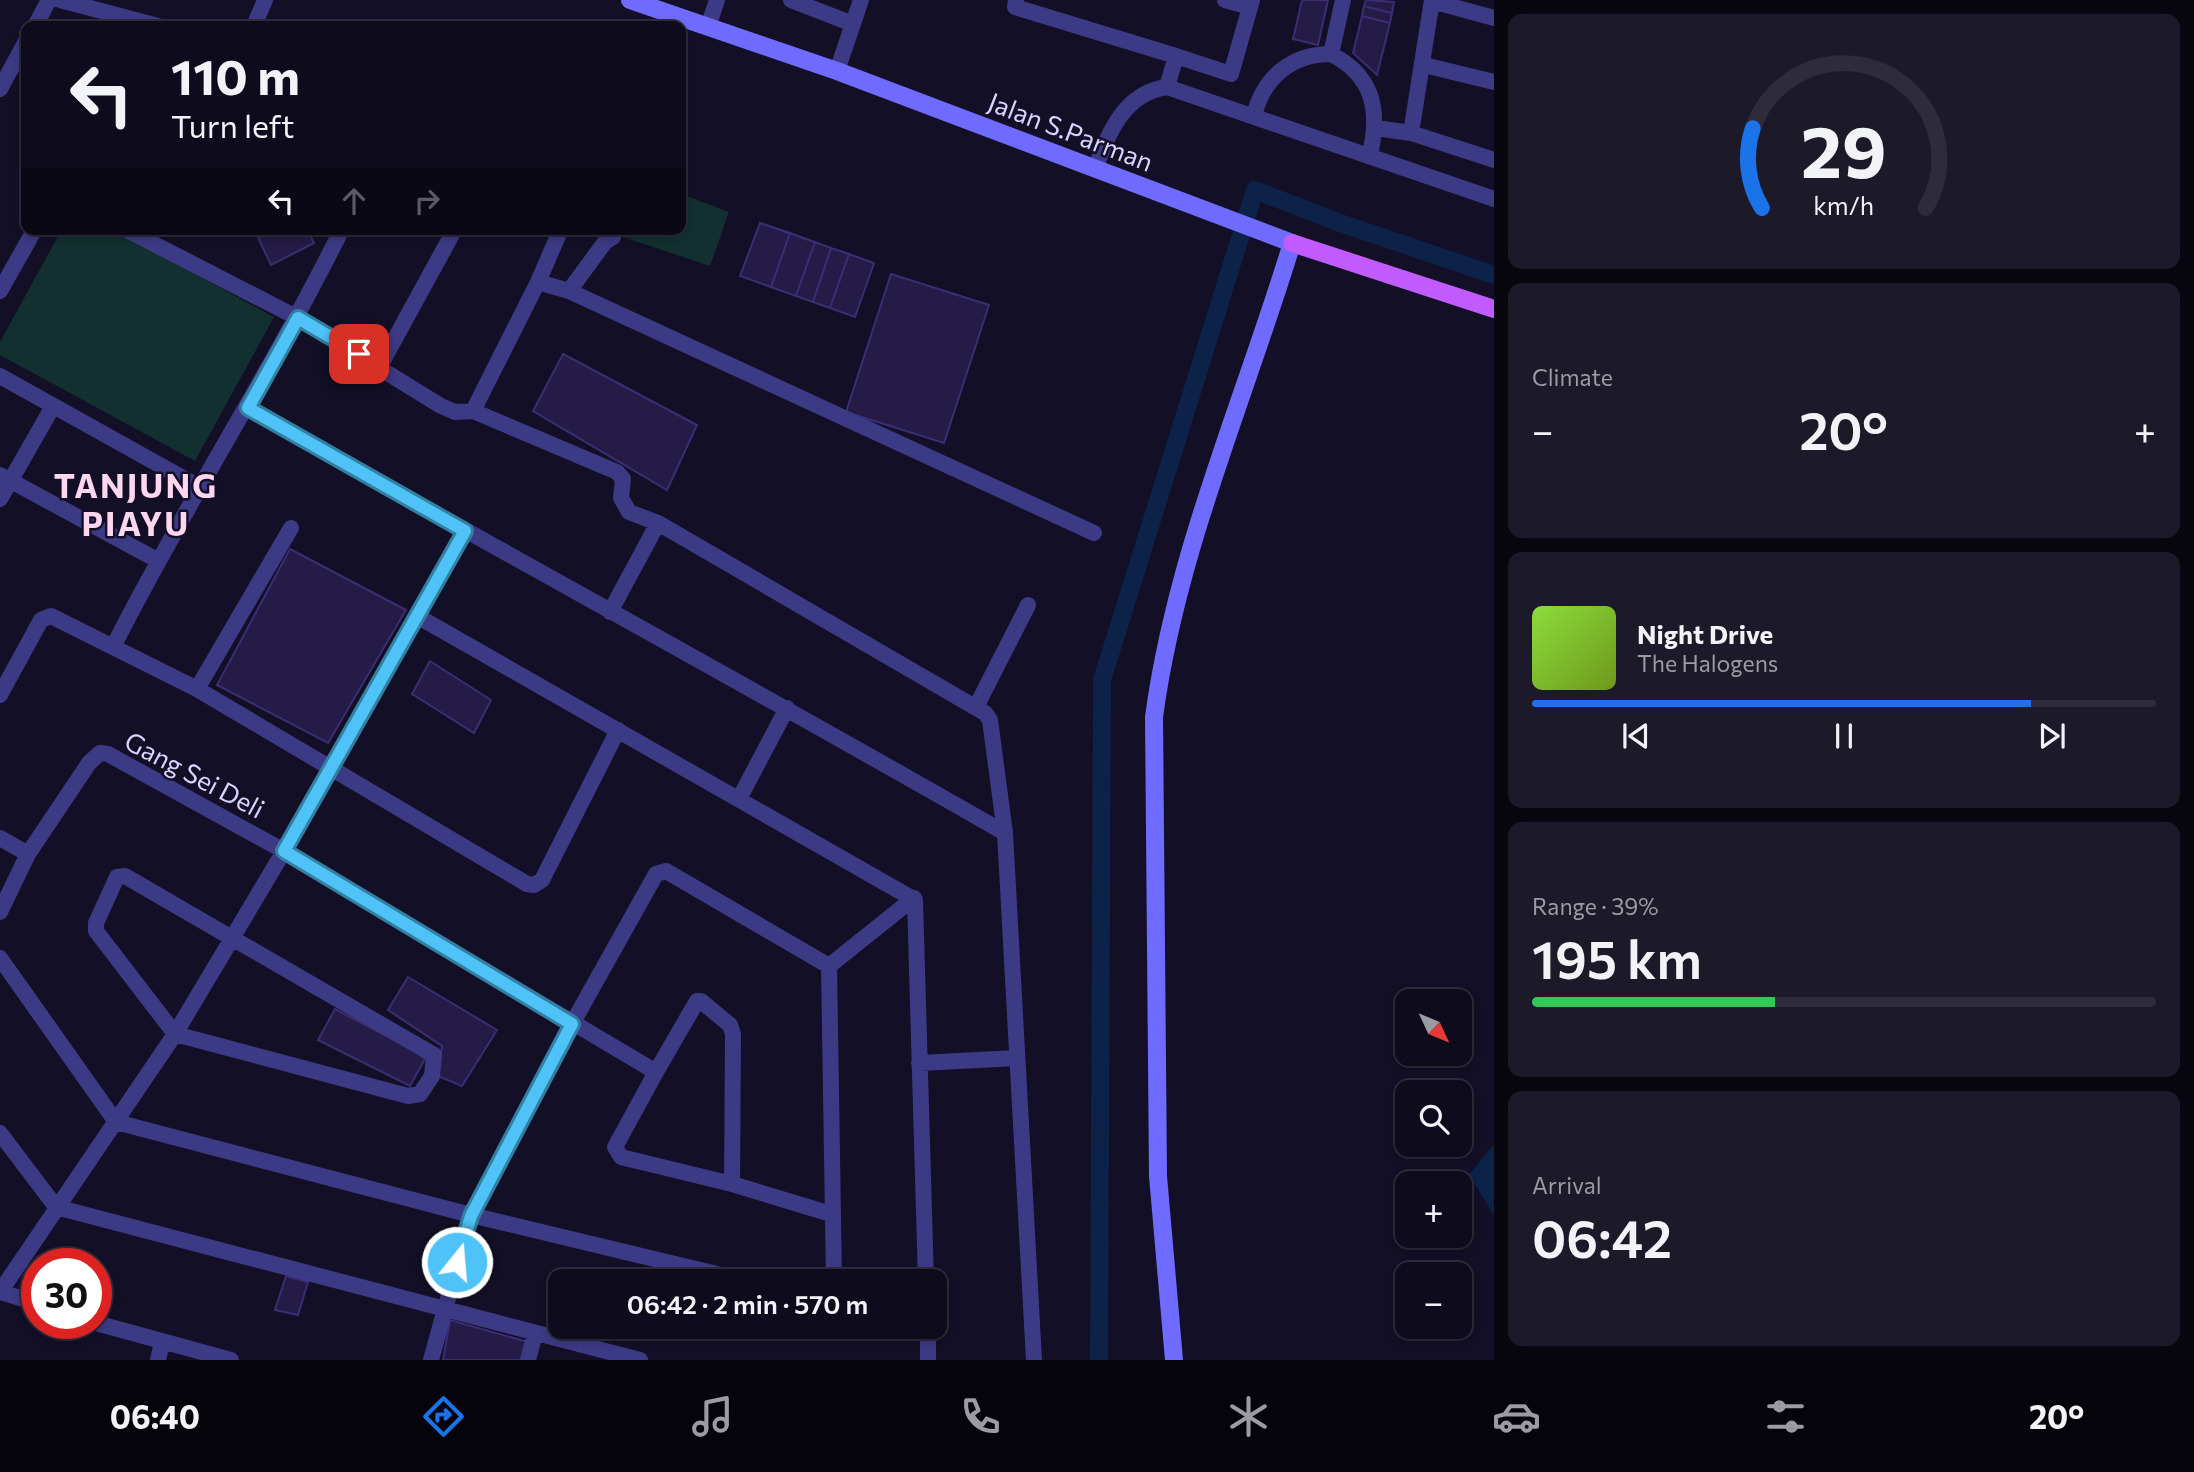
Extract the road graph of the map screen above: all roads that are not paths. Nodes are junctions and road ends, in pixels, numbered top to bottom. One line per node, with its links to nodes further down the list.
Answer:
1 (49, 0): 14 (street)
2 (60, 0): 15 (street)
3 (265, 0): 16 (street)
4 (630, 0): 18 (street, Jalan S.Parman)
5 (717, 0): 18 (street)
6 (791, 0): 17 (street)
7 (861, 0): 17 (street)
8 (1225, 0): 12 (street)
9 (1343, 0): 20 (street)
10 (1432, 0): 13 (street); 22 (street)
11 (1015, 3): 21 (street)
12 (1251, 4): 21 (street)
13 (1494, 18)
14 (38, 21)
15 (134, 21)
16 (256, 21)
17 (853, 24): 23 (street)
18 (708, 27): 23 (street, Jalan S.Parman)
19 (21, 50): 26 (street)
20 (1331, 54): 27 (street); 28 (street)
21 (1176, 56): 25 (street)
22 (1424, 65): 24 (street); 29 (street)
23 (837, 71): 32 (street, Jalan S.Parman)
24 (1494, 82)
25 (1167, 87): 27 (street); 32 (street)
26 (0, 89)
27 (1254, 116): 30 (street)
28 (1376, 128): 29 (street); 30 (street)
29 (1411, 133): 31 (street)
30 (1370, 154): 33 (street)
31 (1494, 160)
32 (1095, 169): 40 (street, Jalan S.Parman)
33 (1494, 199)
34 (31, 235): 41 (street)
35 (150, 235): 46 (street)
36 (339, 235): 46 (street)
37 (452, 235): 47 (street)
38 (558, 235): 42 (street)
39 (613, 237): 44 (street)
40 (1292, 243): 45 (main road, Jalan S.Parman); 108 (street)
41 (5, 275): 43 (street)
42 (538, 282): 44 (street); 51 (street)
43 (0, 291)
44 (569, 291): 58 (street)
45 (1494, 309)
46 (298, 318): 47 (street); 50 (street)
47 (380, 366): 51 (street)
48 (0, 376): 49 (street)
49 (52, 408): 52 (street); 53 (street)
50 (248, 408): 53 (street); 57 (street)
51 (473, 411): 55 (street)
52 (5, 478): 54 (street); 59 (street)
53 (199, 487): 59 (street)
54 (0, 499)
55 (657, 523): 61 (street); 66 (street)
56 (291, 528): 64 (street)
57 (465, 531): 61 (street); 62 (street)
58 (1094, 533)
59 (157, 560): 63 (street)
60 (1028, 605): 66 (street)
61 (610, 612): 67 (street)
62 (416, 616): 68 (street); 69 (street)
63 (113, 647): 64 (street); 65 (street)
64 (197, 689): 69 (street)
65 (0, 695)
66 (976, 707): 71 (street)
67 (787, 708): 70 (street); 71 (street)
68 (618, 730): 69 (street); 70 (street)
69 (331, 769): 73 (street)
70 (740, 799): 75 (street)
71 (1005, 834): 82 (street)
72 (0, 838): 74 (street)
73 (284, 851): 74 (street, Gang Sei Deli); 77 (street); 80 (street)
74 (28, 853): 76 (street, Gang Sei Deli)
75 (914, 898): 79 (street); 83 (street)
76 (0, 912)
77 (233, 937): 81 (street); 81 (street); 81 (street)
78 (0, 958): 85 (street)
79 (829, 966): 80 (street); 89 (street)
80 (572, 1024): 84 (street); 90 (street)
81 (175, 1034): 85 (street)
82 (1017, 1058): 83 (street); 107 (street)
83 (919, 1063): 93 (street)
84 (656, 1072): 87 (street); 87 (street)
85 (116, 1122): 88 (street); 90 (street)
86 (0, 1133): 88 (street)
87 (732, 1184): 89 (street)
88 (55, 1208): 94 (street); 96 (street)
89 (831, 1214): 92 (street)
90 (471, 1216): 91 (street); 96 (street)
91 (696, 1269)
92 (833, 1269)
93 (926, 1269)
94 (0, 1292): 95 (street)
95 (21, 1298)
96 (443, 1308): 98 (street); 103 (street)
97 (112, 1327): 100 (street)
98 (535, 1333): 104 (street); 105 (street)
99 (928, 1339): 106 (street)
100 (162, 1342): 101 (street); 102 (street)
101 (158, 1360)
102 (231, 1360)
103 (431, 1360)
104 (528, 1360)
105 (640, 1360)
106 (928, 1360)
107 (1034, 1360)
108 (1174, 1360)

